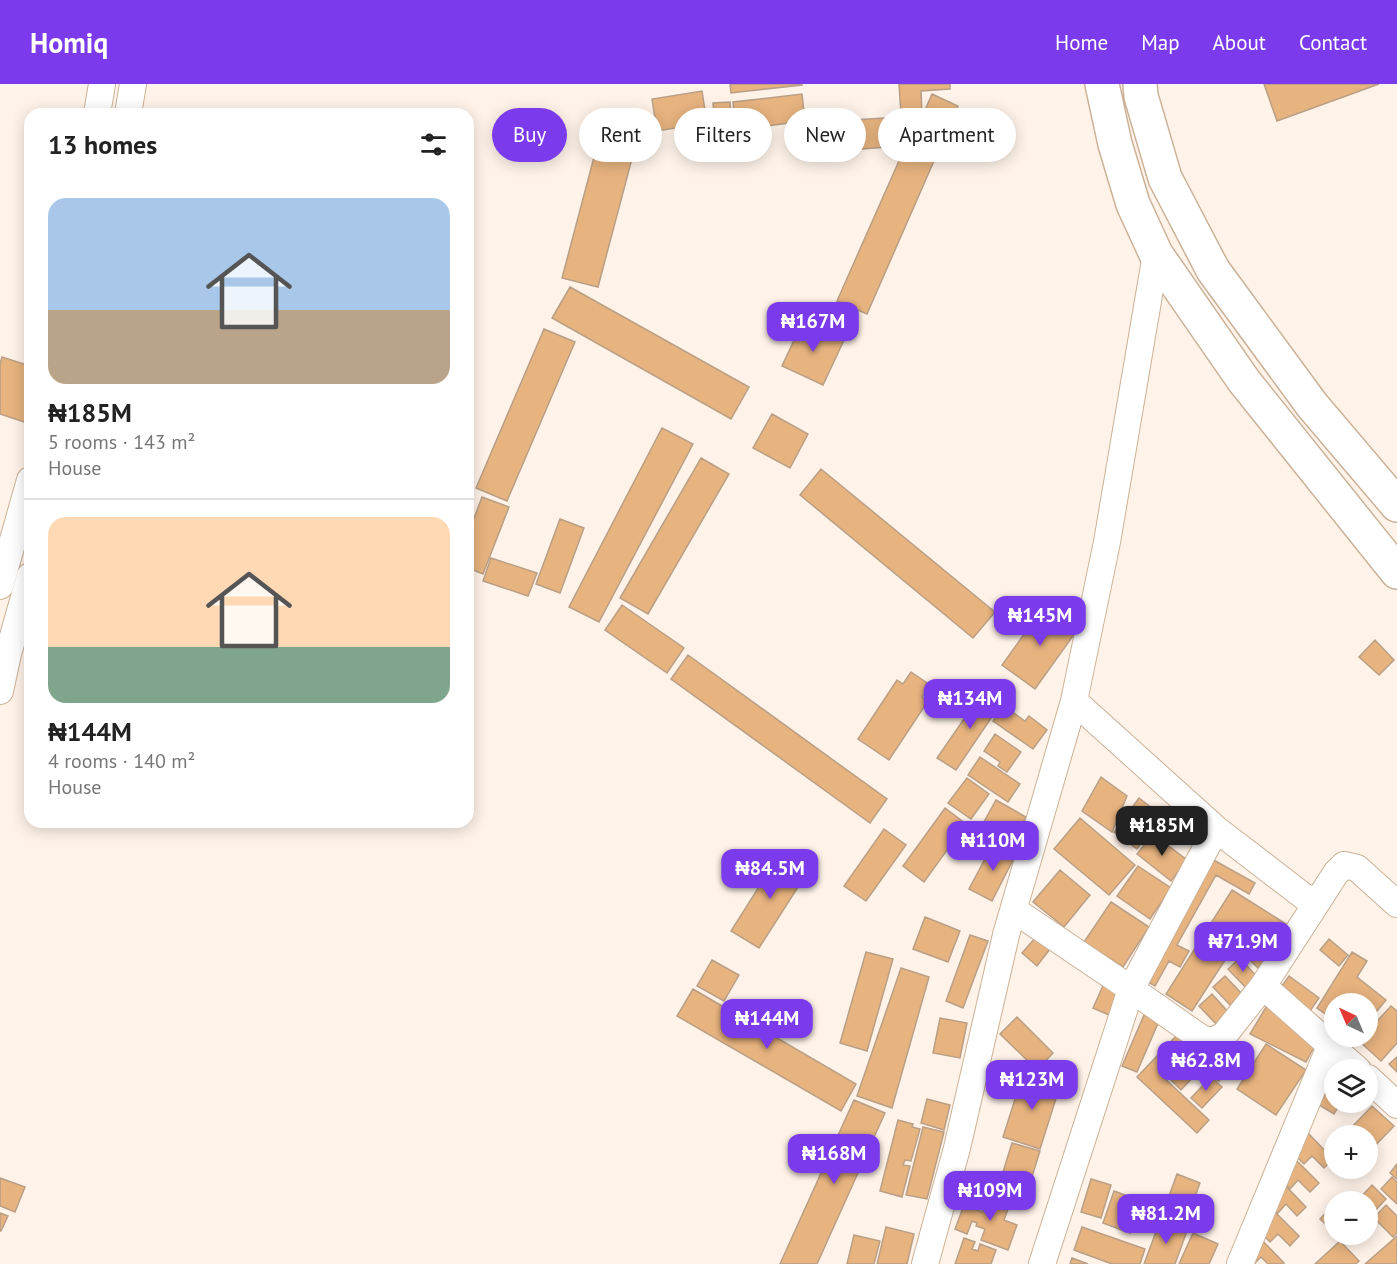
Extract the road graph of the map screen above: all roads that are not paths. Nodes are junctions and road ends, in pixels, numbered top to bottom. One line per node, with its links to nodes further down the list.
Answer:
1 (102, 84): 5 (street)
2 (133, 84): 6 (street)
3 (1102, 84): 7 (main road)
4 (1140, 84): 9 (main road)
5 (99, 108)
6 (129, 108)
7 (1156, 254): 10 (main road); 14 (street)
8 (24, 501): 11 (street)
9 (1397, 505)
10 (1397, 572)
11 (0, 586)
12 (24, 597): 13 (street)
13 (0, 692)
14 (1074, 701): 15 (street); 18 (street)
15 (1216, 829): 17 (street); 20 (street)
16 (1397, 904): 17 (street)
17 (1315, 905): 19 (street)
18 (1014, 910): 20 (street); 27 (street)
19 (1263, 986): 20 (street); 21 (street)
20 (1131, 989): 28 (street)
21 (1324, 1038)
22 (1330, 1047): 29 (street)
23 (1334, 1047): 24 (street)
24 (1347, 1059)
25 (1378, 1087): 26 (street)
26 (1397, 1105)
27 (925, 1264)
28 (1042, 1264)
29 (1240, 1264)

